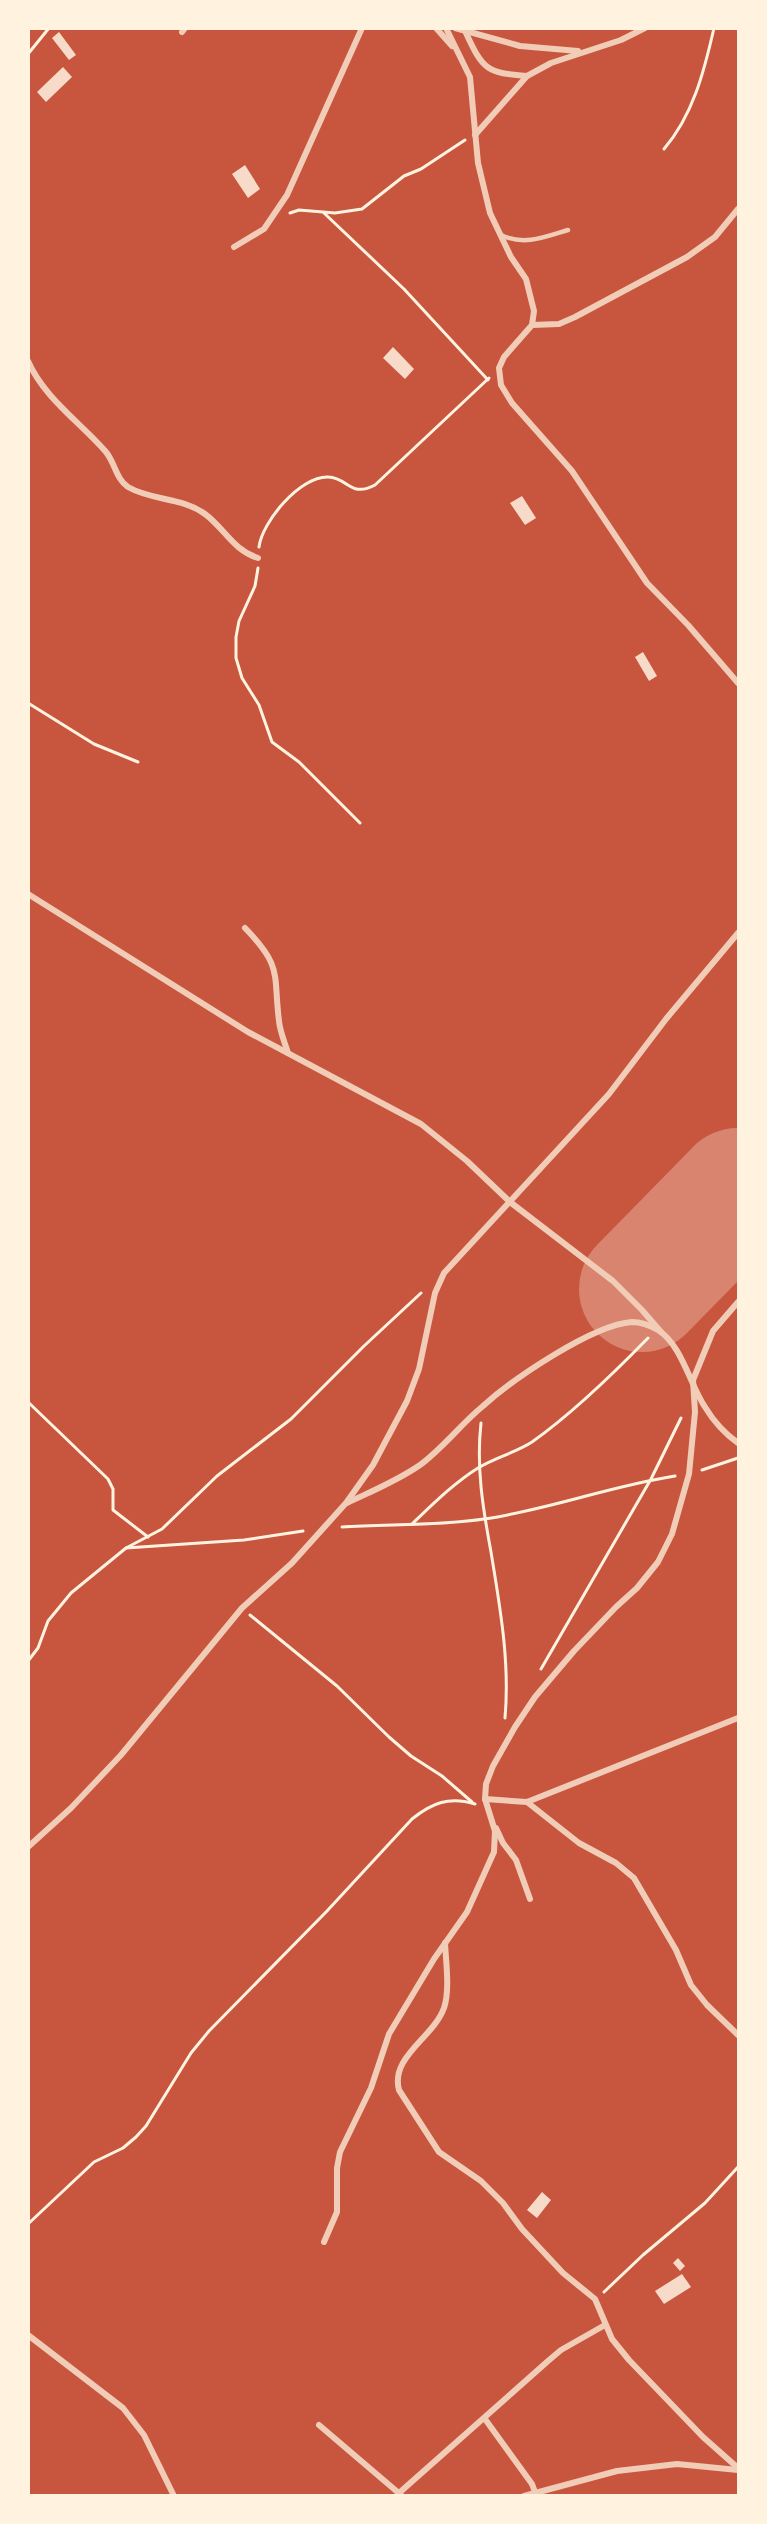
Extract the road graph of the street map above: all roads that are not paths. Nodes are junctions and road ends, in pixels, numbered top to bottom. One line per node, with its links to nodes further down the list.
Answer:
1 (362, 28): 14 (street)
2 (436, 28): 7 (street)
3 (446, 28): 7 (street)
4 (455, 28): 6 (street)
5 (645, 28): 8 (street)
6 (466, 33): 8 (street); 9 (street)
7 (455, 50): 10 (street)
8 (584, 51): 9 (street)
9 (527, 76): 10 (street)
10 (474, 135): 13 (street)
11 (738, 209): 15 (street)
12 (568, 230): 13 (lane)
13 (499, 234): 15 (street)
14 (234, 247)
15 (532, 325): 18 (street)
16 (28, 361): 17 (street)
17 (258, 558)
18 (738, 684)
19 (28, 894): 22 (street)
20 (245, 928): 22 (street)
21 (738, 933): 23 (street)
22 (288, 1053): 23 (street)
23 (510, 1202): 25 (street); 28 (street)
24 (738, 1302): 26 (street)
25 (659, 1331): 26 (street); 28 (street)
26 (693, 1380): 27 (street); 30 (street)
27 (738, 1443)
28 (346, 1503): 33 (street)
29 (738, 1718): 31 (street)
30 (485, 1799): 31 (street); 32 (street)
31 (527, 1802): 36 (street)
32 (494, 1822): 34 (street); 35 (street)
33 (28, 1847)
34 (530, 1899)
35 (446, 1942): 37 (street); 38 (street)
36 (738, 2035)
37 (324, 2242)
38 (605, 2325): 40 (street); 42 (street)
39 (28, 2335): 45 (street)
40 (485, 2419): 43 (street); 44 (street)
41 (320, 2425): 44 (street)
42 (738, 2469): 43 (street)
43 (535, 2492): 46 (street)
44 (400, 2494)
45 (174, 2496)
46 (524, 2496)

